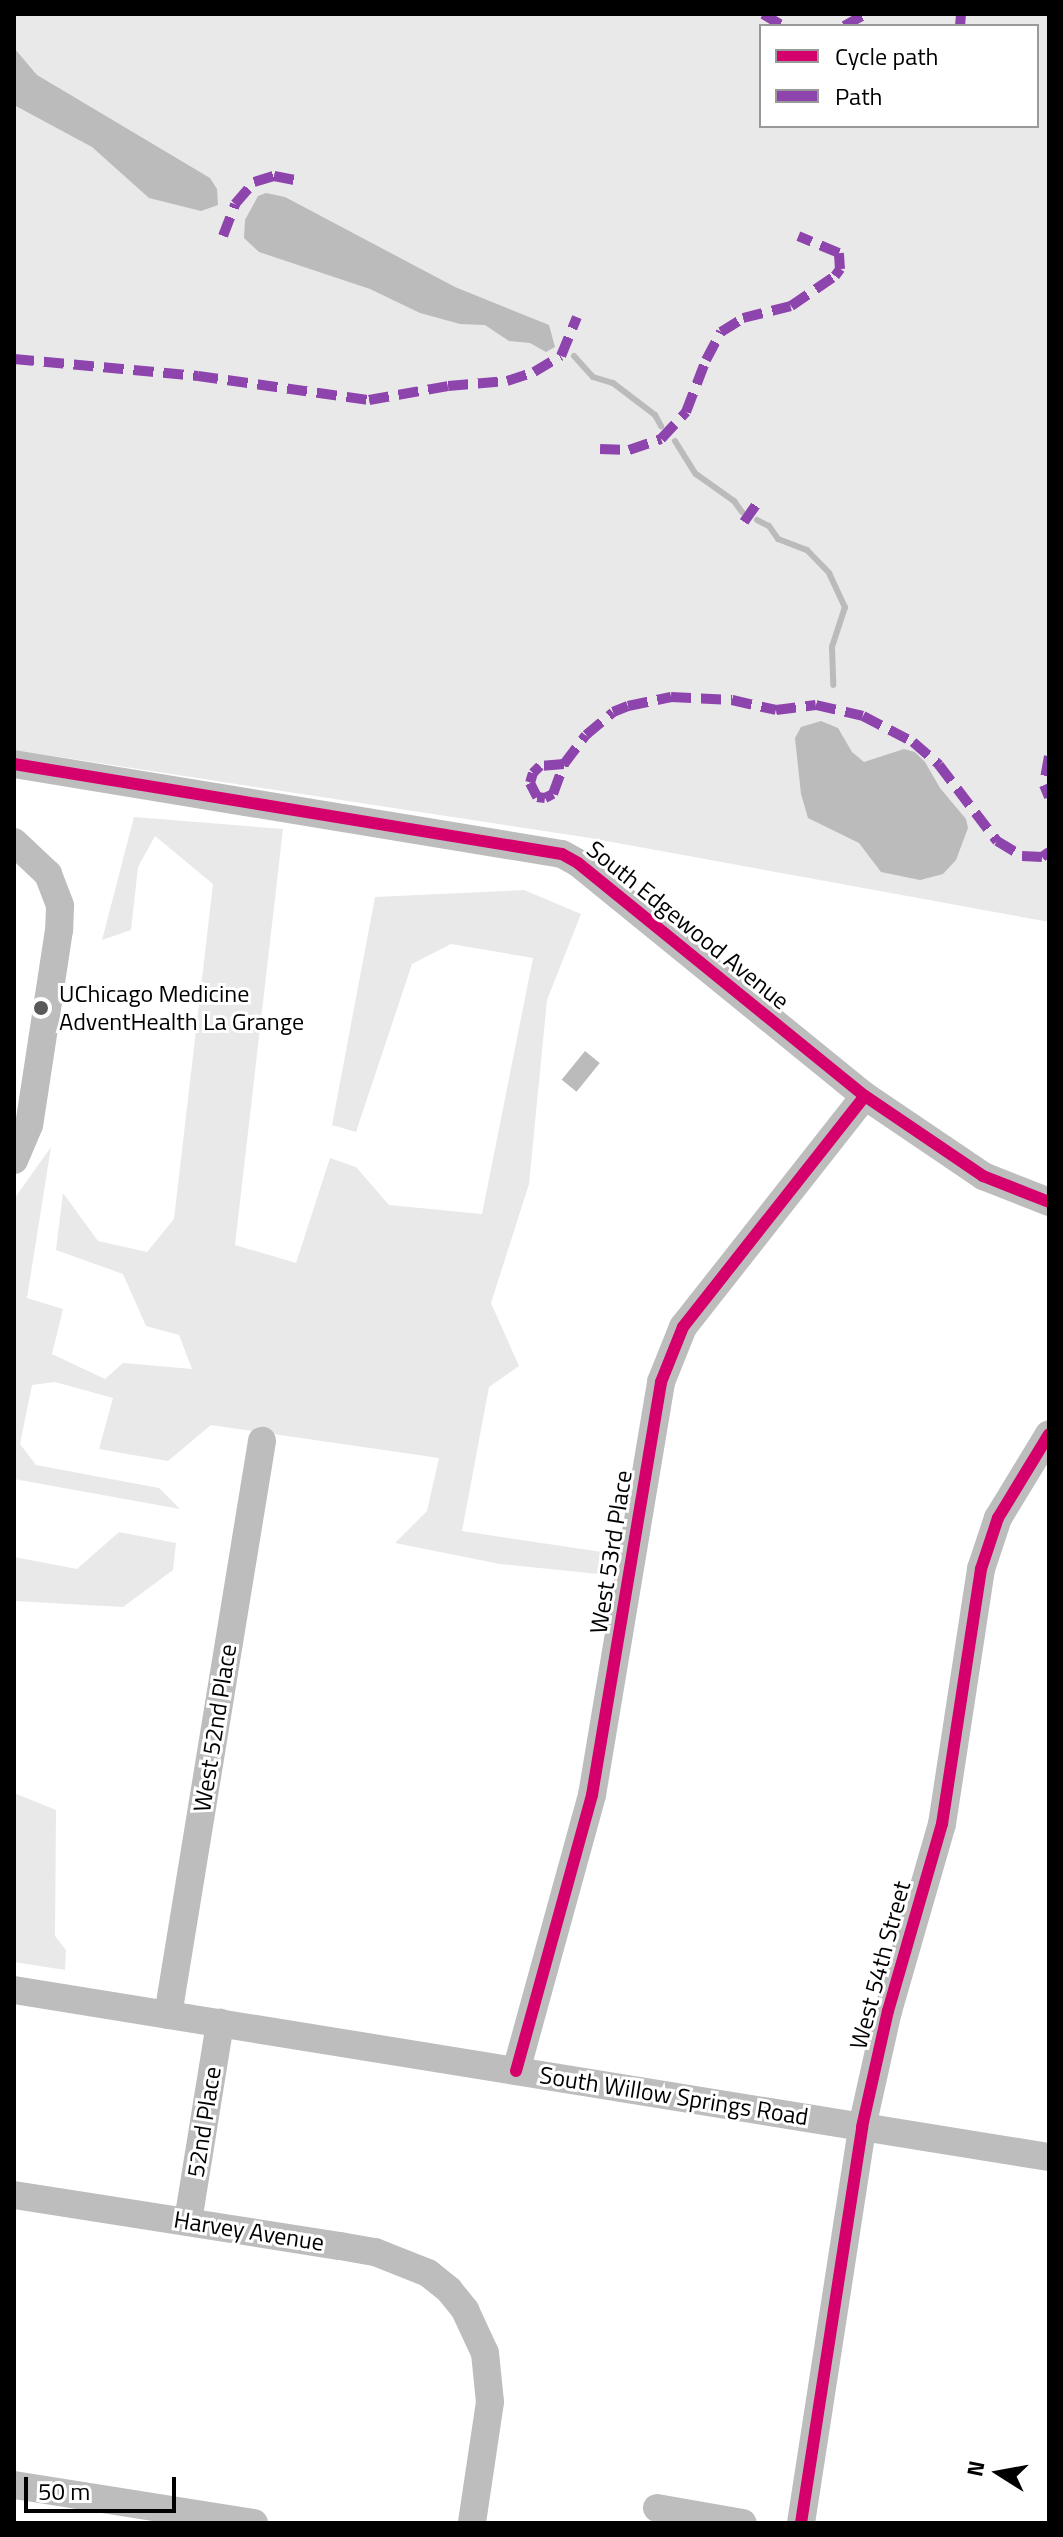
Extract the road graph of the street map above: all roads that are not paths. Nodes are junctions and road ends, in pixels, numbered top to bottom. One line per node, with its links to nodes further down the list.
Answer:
1 (14, 764): 3 (street, South Edgewood Avenue)
2 (14, 842): 4 (street)
3 (865, 1096): 5 (street, South Edgewood Avenue); 11 (street, West 53rd Place)
4 (14, 1160)
5 (1049, 1202)
6 (1049, 1434): 12 (street, West 54th Street)
7 (262, 1441): 9 (street, West 52nd Place)
8 (14, 1990): 9 (street, South Willow Springs Road)
9 (168, 2015): 10 (street, South Willow Springs Road)
10 (220, 2023): 11 (street, South Willow Springs Road); 15 (street, 52nd Place)
11 (516, 2071): 12 (street, South Willow Springs Road)
12 (862, 2127): 13 (street, South Willow Springs Road); 21 (street, West 54th Street)
13 (1049, 2157)
14 (14, 2195): 15 (street, Harvey Avenue)
15 (188, 2221): 19 (street, Harvey Avenue)
16 (14, 2485): 18 (street)
17 (657, 2508): 20 (street)
18 (254, 2523)
19 (472, 2523)
20 (743, 2523)
21 (801, 2523)

